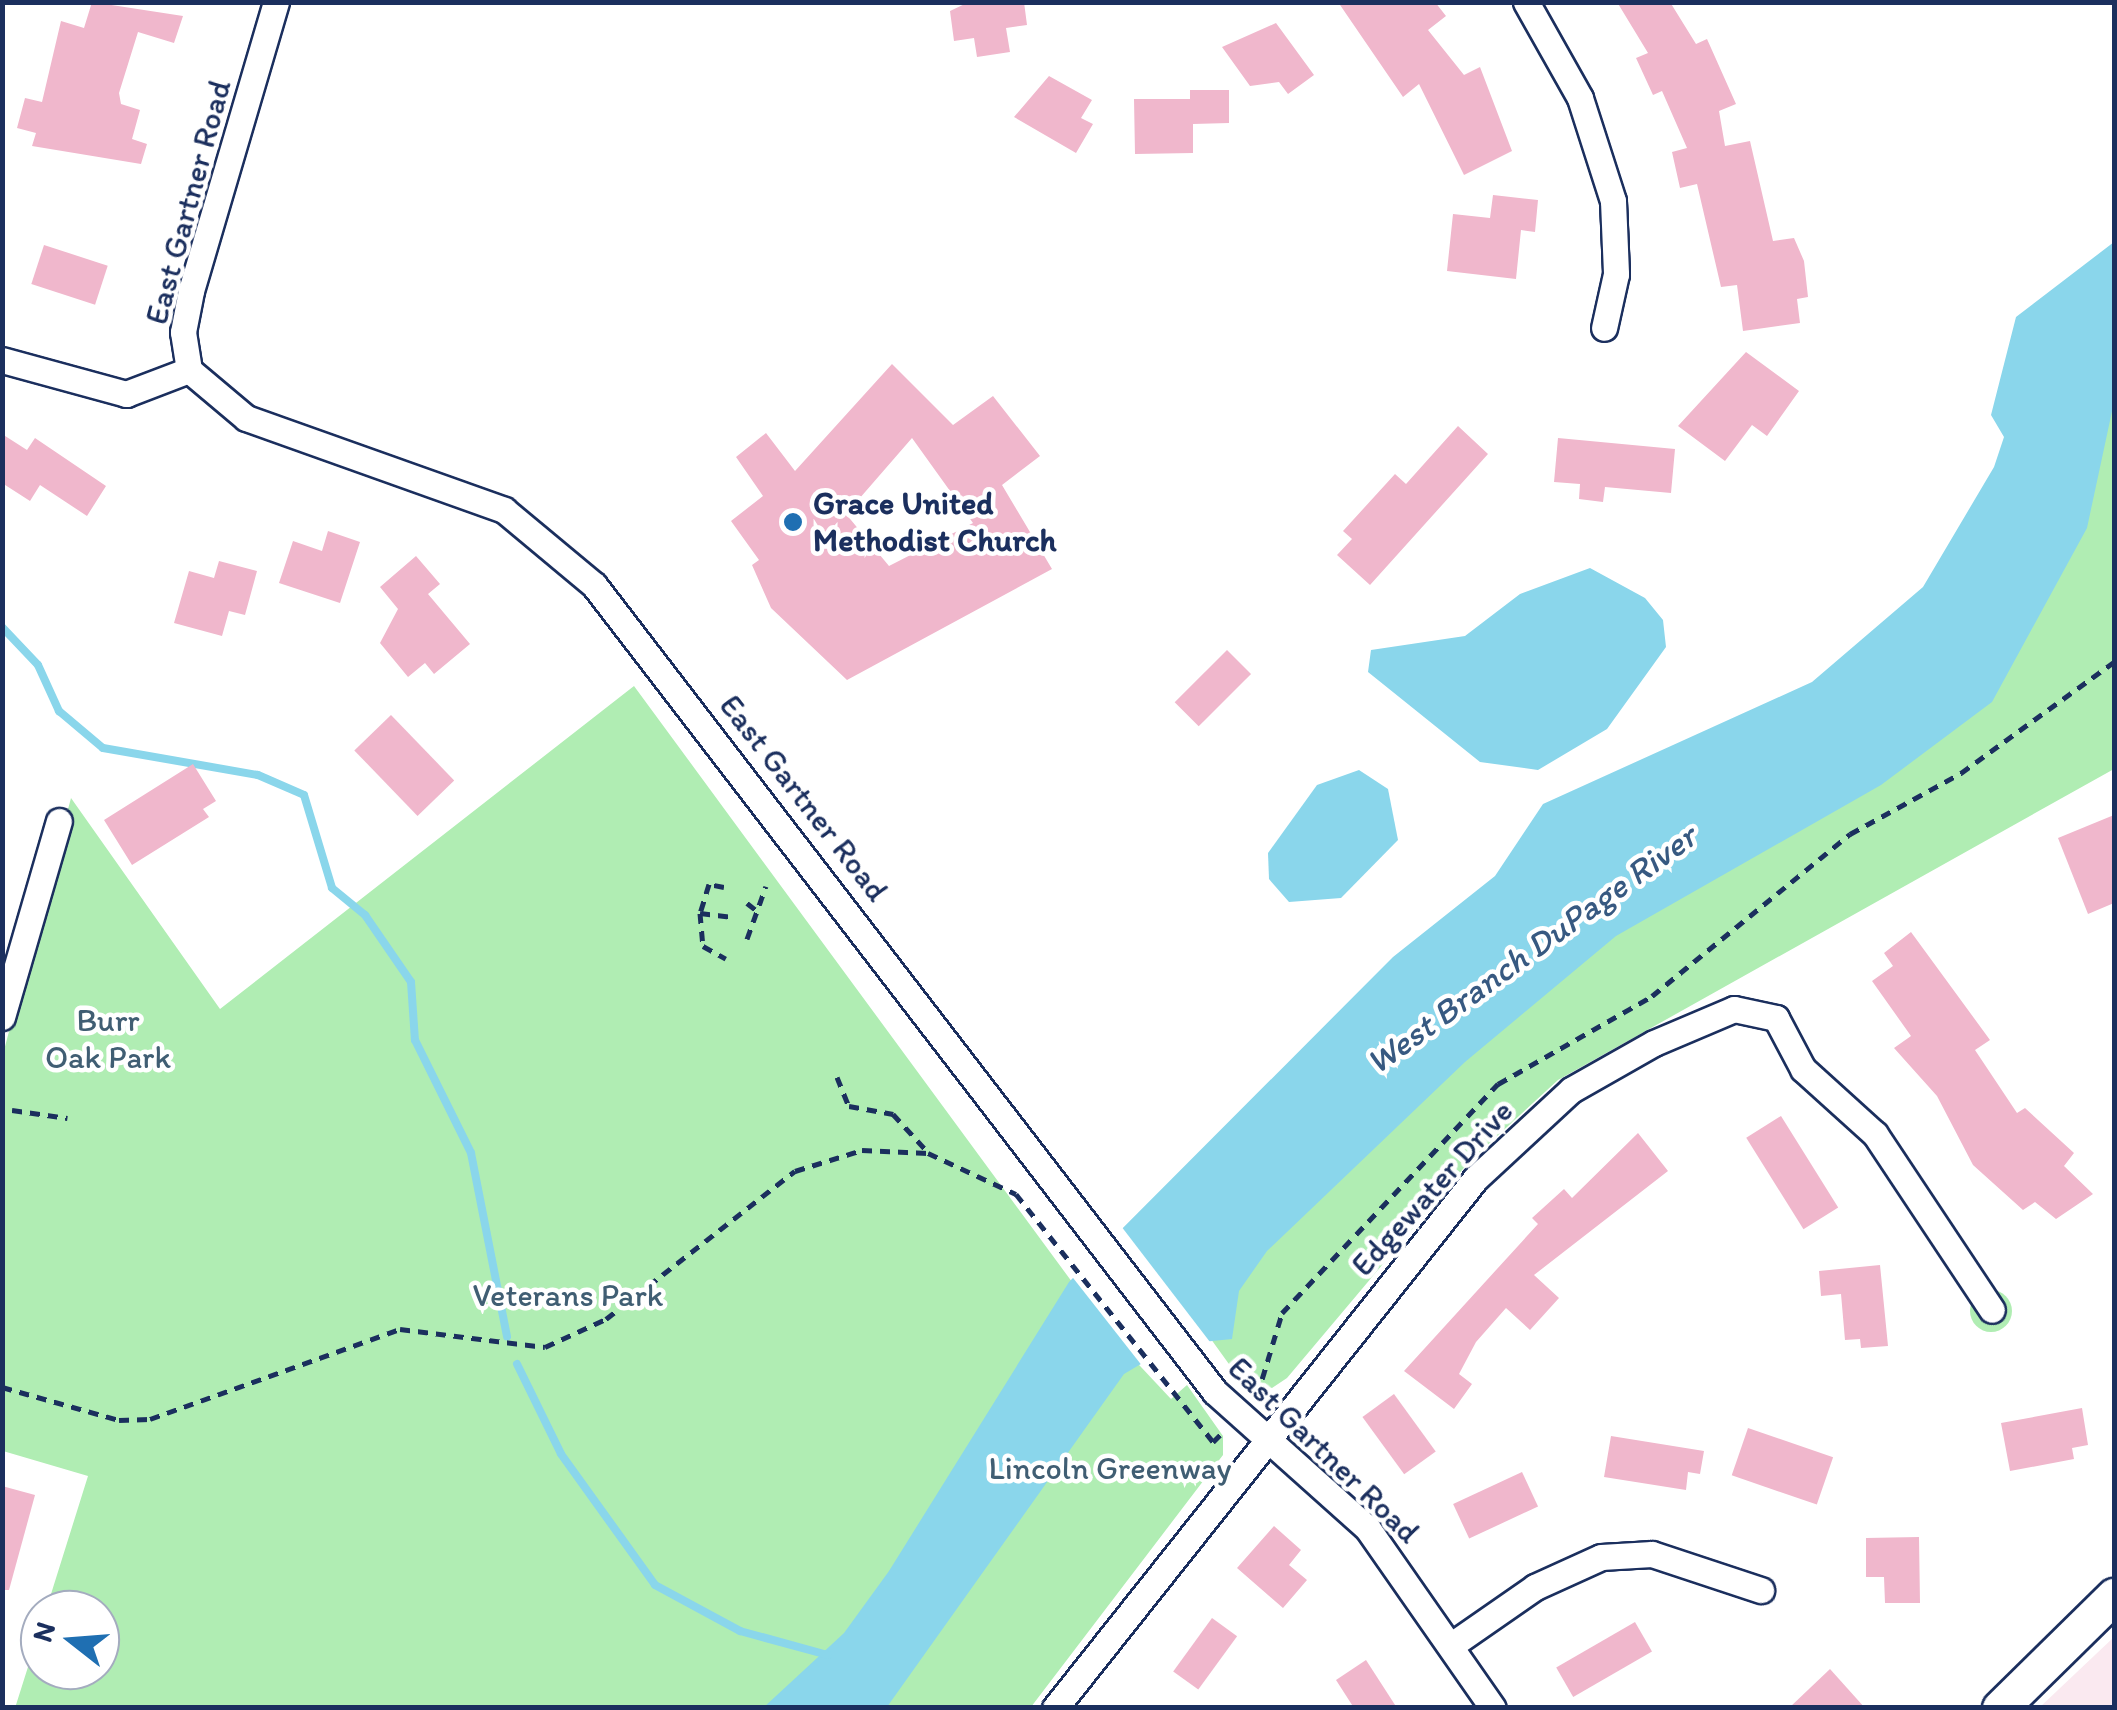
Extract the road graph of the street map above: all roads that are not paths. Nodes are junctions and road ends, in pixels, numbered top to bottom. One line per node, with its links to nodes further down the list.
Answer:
1 (276, 2): 5 (street, East Gartner Road)
2 (1526, 2): 3 (street)
3 (1604, 328)
4 (2, 360): 5 (street)
5 (189, 370): 10 (street, East Gartner Road)
6 (59, 821): 7 (street)
7 (12, 950): 8 (street)
8 (2, 1017)
9 (1992, 1310): 10 (street, Edgewater Drive)
10 (1262, 1438): 13 (street, East Gartner Road); 14 (street, Edgewater Drive)
11 (1760, 1590): 13 (street)
12 (2114, 1596): 16 (main road)
13 (1453, 1644): 15 (street, East Gartner Road)
14 (1054, 1708)
15 (1493, 1708)
16 (2000, 1708)

